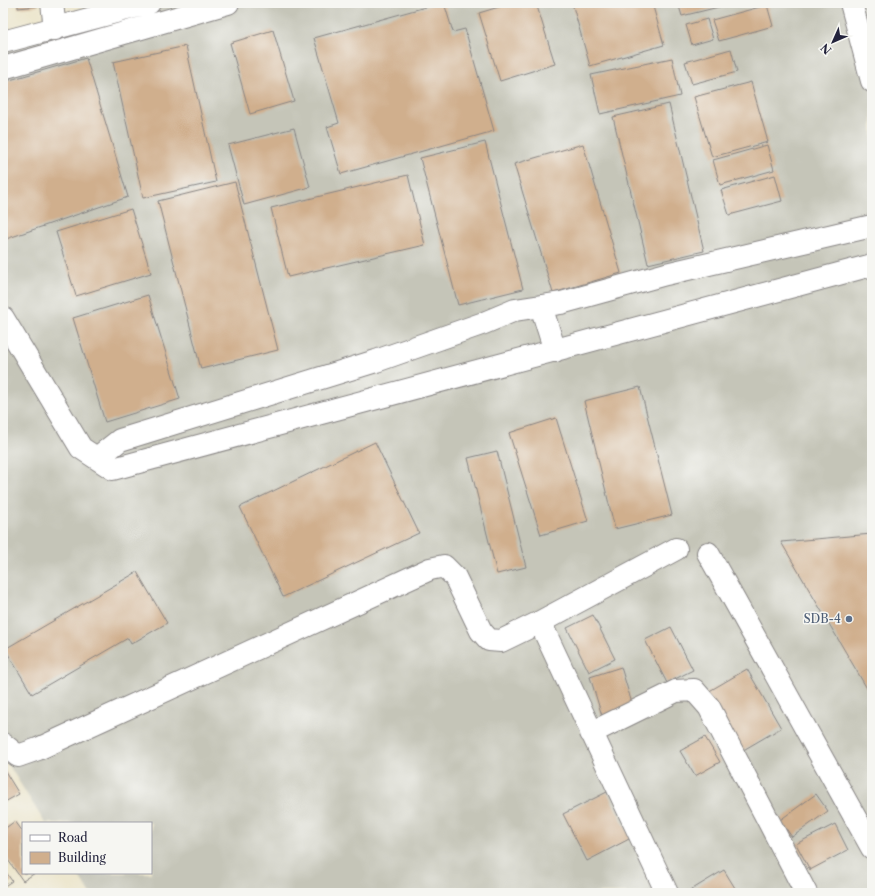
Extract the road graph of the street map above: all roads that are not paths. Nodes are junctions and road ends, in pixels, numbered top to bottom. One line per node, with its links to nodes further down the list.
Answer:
1 (52, 3): 5 (street)
2 (150, 3): 5 (street)
3 (228, 3): 7 (street)
4 (851, 3): 8 (street)
5 (56, 28): 6 (street)
6 (3, 42)
7 (3, 68)
8 (872, 81)
9 (872, 226): 11 (street)
10 (872, 265): 13 (street)
11 (541, 306): 13 (street); 14 (street)
12 (3, 318): 14 (street)
13 (555, 351): 14 (street)
14 (96, 458)
15 (676, 549): 17 (street)
16 (708, 553): 20 (street)
17 (540, 622): 18 (street); 19 (street)
18 (590, 733): 21 (street); 22 (street)
19 (3, 744)
20 (872, 848)
21 (667, 893)
22 (806, 893)

